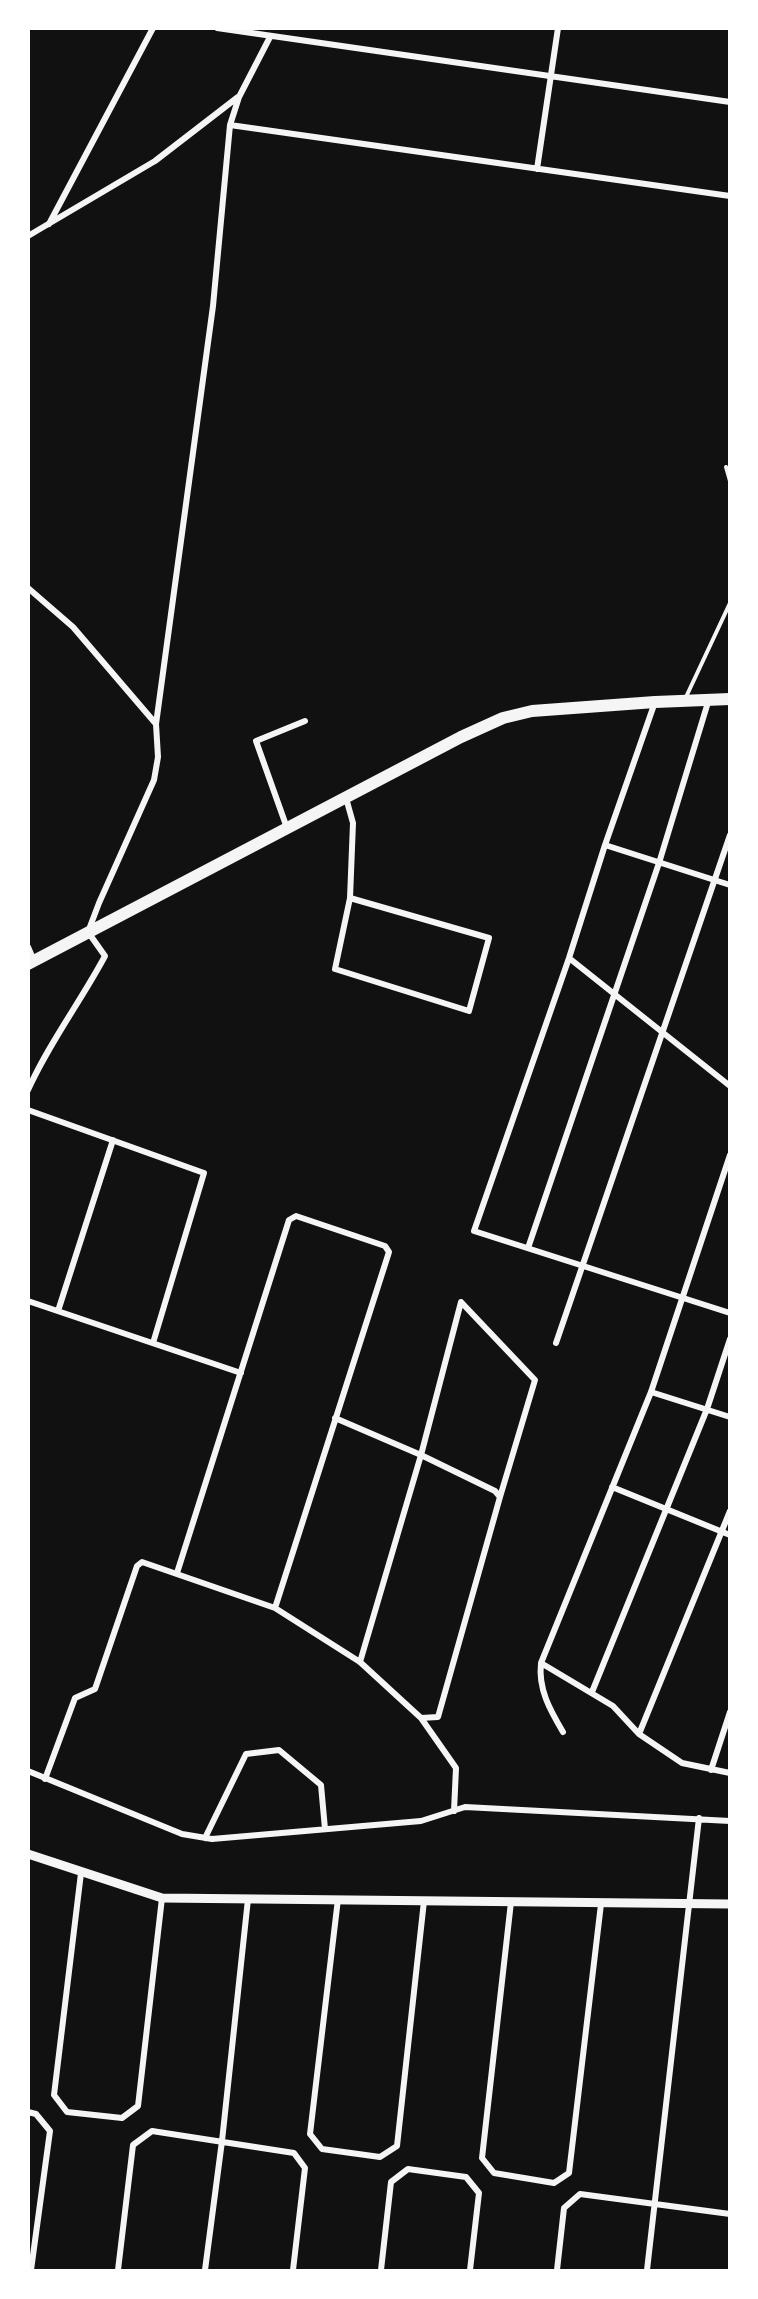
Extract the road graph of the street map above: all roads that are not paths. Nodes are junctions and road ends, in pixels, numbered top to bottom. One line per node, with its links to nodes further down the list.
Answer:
1 (153, 28): 11 (street)
2 (217, 28): 4 (street)
3 (558, 28): 5 (street)
4 (270, 37): 5 (street); 6 (street)
5 (551, 76): 7 (street); 9 (street)
6 (239, 97): 8 (street); 11 (street)
7 (729, 102)
8 (230, 124): 9 (street); 22 (street)
9 (537, 169): 10 (street)
10 (729, 196)
11 (48, 226): 12 (street)
12 (28, 236)
13 (726, 467): 14 (lane)
14 (729, 481)
15 (28, 588): 22 (street)
16 (729, 603): 19 (lane)
17 (709, 699): 18 (main road); 19 (main road); 27 (street)
18 (729, 699)
19 (684, 700): 20 (main road)
20 (655, 702): 23 (main road); 26 (street)
21 (305, 721): 24 (street)
22 (156, 724): 31 (street)
23 (346, 798): 24 (main road); 30 (street)
24 (287, 829): 31 (main road)
25 (729, 835): 28 (street)
26 (605, 845): 27 (street); 33 (street)
27 (659, 863): 28 (street); 35 (street)
28 (714, 881): 29 (street); 36 (street)
29 (729, 885)
30 (350, 898): 30 (street)
31 (88, 932): 34 (main road); 37 (street)
32 (28, 947): 34 (street)
33 (569, 958): 35 (street); 44 (street)
34 (31, 963)
35 (614, 993): 36 (street); 44 (street)
36 (662, 1032): 39 (street); 45 (street)
37 (36, 1072): 38 (street); 40 (street)
38 (28, 1074)
39 (729, 1086)
40 (28, 1090)
41 (28, 1110): 42 (street)
42 (113, 1140): 48 (street); 51 (street)
43 (729, 1155): 46 (street)
44 (528, 1248): 45 (street)
45 (584, 1265): 46 (street); 52 (street)
46 (682, 1297): 49 (street); 54 (street)
47 (28, 1301): 48 (street)
48 (58, 1311): 51 (street)
49 (729, 1313)
50 (729, 1339): 55 (street)
51 (153, 1343): 53 (street)
52 (556, 1343)
53 (241, 1374): 57 (street); 65 (street)
54 (651, 1392): 55 (street); 59 (street)
55 (707, 1409): 56 (street); 61 (street)
56 (729, 1417)
57 (336, 1418): 58 (street); 66 (street)
58 (421, 1455): 60 (street); 60 (street); 67 (street)
59 (612, 1487): 61 (street); 68 (street)
60 (500, 1497): 71 (street)
61 (666, 1510): 63 (street); 69 (street)
62 (729, 1511): 63 (street)
63 (722, 1532): 64 (street); 73 (street)
64 (729, 1535)
65 (177, 1573): 66 (street); 77 (street)
66 (274, 1608): 67 (street)
67 (360, 1662): 71 (street)
68 (541, 1663): 69 (street); 72 (street)
69 (592, 1692): 73 (street)
70 (729, 1712): 74 (street)
71 (421, 1718): 78 (street)
72 (562, 1732)
73 (639, 1734): 74 (street)
74 (711, 1770): 76 (street)
75 (28, 1771): 77 (street)
76 (729, 1773)
77 (45, 1779): 82 (street)
78 (454, 1811): 79 (street); 81 (street)
79 (699, 1818): 80 (street); 90 (street)
80 (729, 1821)
81 (325, 1829): 82 (street); 82 (street)
82 (205, 1838)
83 (28, 1854): 84 (street)
84 (81, 1873): 85 (street); 85 (street)
85 (162, 1898): 86 (street)
86 (248, 1899): 87 (street); 94 (street)
87 (338, 1899): 88 (street); 88 (street)
88 (424, 1901): 89 (street)
89 (511, 1902): 91 (street); 91 (street)
90 (690, 1903): 91 (street); 92 (street); 95 (street)
91 (601, 1904)
92 (729, 1904)
93 (28, 2112): 97 (street)
94 (222, 2141): 98 (street); 99 (street); 100 (street)
95 (655, 2205): 96 (street); 103 (street); 104 (street)
96 (729, 2214)
97 (32, 2271)
98 (118, 2271)
99 (205, 2271)
100 (293, 2271)
101 (381, 2271): 102 (street)
102 (470, 2271)
103 (557, 2271)
104 (647, 2271)

